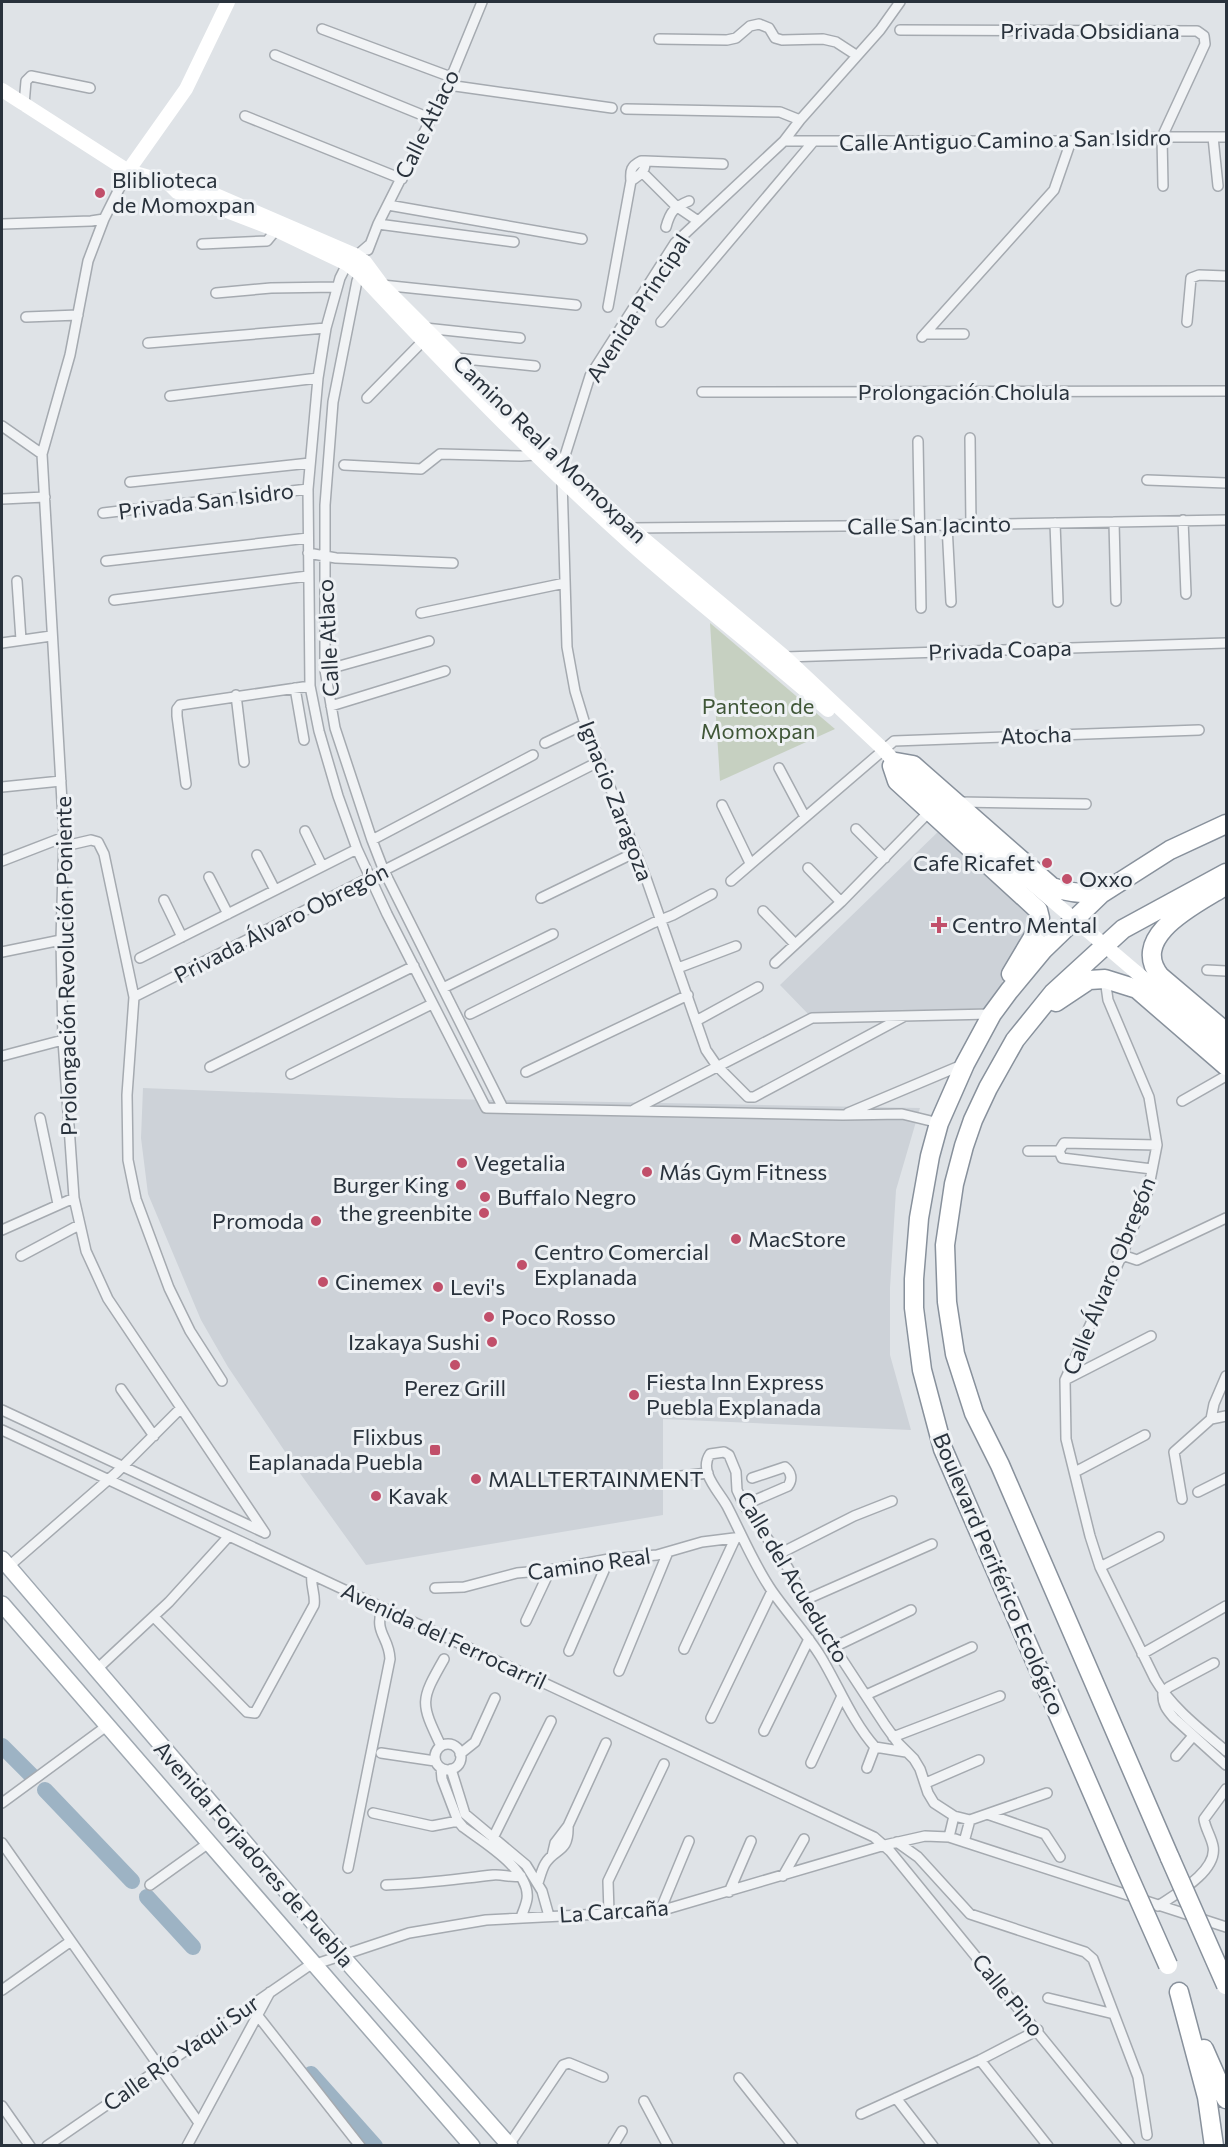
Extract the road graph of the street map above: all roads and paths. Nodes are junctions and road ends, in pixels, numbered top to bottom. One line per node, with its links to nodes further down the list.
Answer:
1 (228, 2): 26 (street)
2 (482, 2): 9 (street, Calle Atlaco)
3 (900, 2): 8 (street, Avenida Principal)
4 (322, 29): 9 (street)
5 (900, 30): 18 (street, Privada Obsidiana)
6 (659, 39): 8 (street)
7 (275, 55): 16 (street)
8 (856, 56): 17 (street, Avenida Principal)
9 (449, 81): 13 (street); 16 (street, Calle Atlaco)
10 (90, 88): 12 (street)
11 (2, 90): 12 (street, Camino Real a Momoxpan)
12 (24, 105): 26 (street, Camino Real a Momoxpan)
13 (612, 108)
14 (626, 110): 17 (street)
15 (245, 116): 28 (street)
16 (432, 119): 28 (street, Calle Atlaco)
17 (800, 120): 21 (street, Avenida Principal)
18 (1162, 137): 19 (street, Calle Antiguo Camino a San Isidro); 22 (street, Calle Antiguo Camino a San Isidro); 31 (street)
19 (1213, 137): 20 (street, Calle Antiguo Camino a San Isidro); 32 (street)
20 (1227, 137)
21 (784, 141): 23 (street, Calle Antiguo Camino a San Isidro); 36 (street, Avenida Principal)
22 (1071, 141): 23 (street, Calle Antiguo Camino a San Isidro); 57 (street)
23 (813, 142): 53 (street)
24 (645, 160): 25 (street); 27 (street); 29 (street)
25 (723, 164)
26 (128, 171): 30 (street, Camino Real a Momoxpan); 35 (street, Prolongación Revolución Poniente)
27 (642, 172): 29 (street); 34 (street)
28 (402, 179): 33 (street, Calle Atlaco)
29 (631, 180): 50 (street)
30 (167, 182): 40 (street, Camino Real a Momoxpan); 44 (street, Camino Real a Momoxpan)
31 (1163, 186)
32 (1218, 186)
33 (388, 205): 38 (street, Calle Atlaco); 41 (street)
34 (682, 206): 36 (street); 39 (street)
35 (104, 219): 37 (street); 51 (street, Prolongación Revolución Poniente)
36 (698, 221): 76 (street, Avenida Principal)
37 (2, 224)
38 (378, 224): 42 (street); 44 (street, Calle Atlaco)
39 (666, 227)
40 (276, 230): 43 (street); 44 (street, Camino Real a Momoxpan)
41 (582, 239)
42 (514, 242)
43 (202, 244)
44 (357, 264): 46 (street, Camino Real a Momoxpan); 47 (street, Calle Atlaco); 56 (street, Camino Real a Momoxpan); 68 (street, Calle Atlaco)
45 (1227, 276): 54 (street)
46 (382, 285): 49 (street); 56 (street, Camino Real a Momoxpan)
47 (338, 287): 48 (street); 55 (street, Calle Atlaco)
48 (216, 293)
49 (576, 305)
50 (608, 307)
51 (78, 315): 52 (street); 72 (street, Prolongación Revolución Poniente)
52 (26, 317)
53 (661, 322)
54 (1187, 322)
55 (326, 328): 59 (street); 62 (street, Calle Atlaco)
56 (424, 334): 58 (street); 60 (street, Camino Real a Momoxpan); 66 (street)
57 (964, 334)
58 (520, 338)
59 (148, 343)
60 (449, 358): 61 (street); 73 (street, Camino Real a Momoxpan); 76 (street, Camino Real a Momoxpan)
61 (535, 366)
62 (318, 378): 65 (street); 67 (street, Calle Atlaco)
63 (1227, 391): 64 (street, Prolongación Cholula)
64 (702, 392)
65 (170, 396)
66 (367, 398)
67 (316, 402): 68 (street); 74 (street, Calle Atlaco)
68 (333, 402): 95 (street, Calle Atlaco)
69 (2, 426): 72 (street)
70 (970, 438): 91 (street)
71 (918, 441): 89 (street)
72 (42, 454): 82 (street, Prolongación Revolución Poniente)
73 (535, 455): 75 (street); 77 (street, Camino Real a Momoxpan)
74 (310, 463): 79 (street); 81 (street, Calle Atlaco)
75 (344, 465)
76 (562, 465): 77 (street, Avenida Principal); 92 (street, Camino Real a Momoxpan)
77 (562, 480): 100 (street, Ignacio Zaragoza); 113 (street, Camino Real a Momoxpan)
78 (1147, 480): 80 (street)
79 (130, 482)
80 (1227, 483)
81 (308, 489): 84 (street, Privada San Isidro); 93 (street, Calle Atlaco)
82 (45, 497): 83 (street); 108 (street, Prolongación Revolución Poniente)
83 (2, 499)
84 (103, 513)
85 (1183, 520): 86 (street, Calle San Jacinto); 87 (street, Calle San Jacinto); 101 (street)
86 (1227, 520)
87 (1114, 522): 88 (street, Calle San Jacinto); 103 (street)
88 (1055, 523): 91 (street, Calle San Jacinto); 105 (street)
89 (918, 525): 90 (street, Calle San Jacinto); 92 (street, Calle San Jacinto); 106 (street)
90 (947, 525): 91 (street, Calle San Jacinto); 104 (street)
91 (971, 525)
92 (631, 528): 113 (street, Camino Real a Momoxpan)
93 (308, 538): 94 (street, Calle Atlaco); 96 (street)
94 (308, 553): 95 (street); 98 (street, Calle Atlaco)
95 (324, 557): 97 (street); 114 (street, Calle Atlaco)
96 (106, 561)
97 (453, 563)
98 (308, 576): 102 (street); 116 (street, Calle Atlaco)
99 (17, 581): 109 (street)
100 (565, 583): 107 (street); 120 (street, Ignacio Zaragoza)
101 (1186, 594)
102 (114, 600)
103 (1116, 601)
104 (951, 602)
105 (1058, 602)
106 (921, 608)
107 (421, 613)
108 (51, 636): 109 (street); 132 (street, Prolongación Revolución Poniente)
109 (21, 640): 111 (street)
110 (429, 641): 114 (street)
111 (2, 643)
112 (1227, 643): 113 (street, Privada Coapa)
113 (780, 661): 126 (street, Camino Real a Momoxpan)
114 (325, 670): 119 (street, Calle Atlaco)
115 (445, 671): 119 (street)
116 (310, 686): 117 (street); 123 (street, Calle Atlaco)
117 (295, 688): 118 (street); 124 (street)
118 (236, 695): 129 (street); 133 (street)
119 (330, 706): 121 (street, Calle Atlaco)
120 (585, 724): 125 (street); 128 (street, Ignacio Zaragoza)
121 (335, 728): 123 (street); 143 (street, Calle Atlaco)
122 (1199, 730): 126 (street, Atocha)
123 (319, 731): 145 (street, Calle Atlaco)
124 (304, 740)
125 (545, 743)
126 (880, 751): 130 (street, Camino Real a Momoxpan); 139 (street)
127 (533, 755): 143 (street)
128 (600, 761): 146 (street, Ignacio Zaragoza); 153 (street, Privada Álvaro Obregón)
129 (244, 762)
130 (897, 767): 135 (highway); 138 (highway); 195 (street, Camino Real a Momoxpan, bridge)
131 (779, 768): 139 (street)
132 (61, 781): 134 (street); 144 (street, Prolongación Revolución Poniente)
133 (186, 784)
134 (2, 787)
135 (956, 802): 136 (street); 161 (highway)
136 (1086, 804)
137 (722, 805): 150 (street)
138 (929, 812): 148 (street); 189 (highway)
139 (805, 817): 150 (street)
140 (1227, 824): 161 (highway, Boulevard Periférico Ecológico)
141 (856, 828): 148 (street)
142 (305, 831): 151 (street)
143 (372, 840): 153 (street, Calle Atlaco)
144 (65, 842): 149 (street); 170 (street, Prolongación Revolución Poniente); 184 (street)
145 (357, 849): 151 (street); 156 (street, Calle Atlaco)
146 (636, 852): 162 (street); 167 (street, Ignacio Zaragoza)
147 (257, 855): 159 (street)
148 (885, 858): 164 (street)
149 (2, 861)
150 (750, 863): 157 (street)
151 (322, 866): 159 (street)
152 (808, 867): 164 (street)
153 (384, 871): 156 (street, Privada Álvaro Obregón); 182 (street, Calle Atlaco)
154 (1227, 873): 194 (highway, Boulevard Periférico Ecológico)
155 (209, 877): 166 (street)
156 (370, 878): 176 (street, Calle Atlaco); 184 (street, Privada Álvaro Obregón)
157 (731, 880)
158 (1227, 885): 192 (highway)
159 (274, 890): 166 (street)
160 (712, 894): 167 (street)
161 (1101, 894): 189 (highway, Boulevard Periférico Ecológico)
162 (541, 898)
163 (164, 900): 169 (street)
164 (841, 902): 171 (street)
165 (763, 910): 171 (street)
166 (228, 914): 169 (street)
167 (661, 919): 177 (street, Ignacio Zaragoza); 188 (street)
168 (553, 934): 182 (street)
169 (182, 937): 174 (street)
170 (61, 940): 173 (street); 193 (street, Prolongación Revolución Poniente)
171 (795, 944): 175 (street)
172 (736, 946): 177 (street)
173 (2, 952)
174 (140, 958)
175 (775, 963)
176 (414, 966): 185 (street, Calle Atlaco); 200 (street)
177 (678, 968): 183 (street, Ignacio Zaragoza)
178 (1207, 970): 179 (street)
179 (1227, 970)
180 (1105, 979): 194 (highway); 199 (highway); 210 (street, Calle Álvaro Obregón)
181 (758, 987): 191 (street)
182 (443, 988): 186 (street, Calle Atlaco)
183 (688, 995): 191 (street, Ignacio Zaragoza); 201 (street)
184 (134, 997): 224 (street)
185 (432, 1004): 187 (street, Calle Atlaco); 202 (street)
186 (453, 1007): 187 (street); 205 (street, Calle Atlaco)
187 (438, 1014): 205 (street, Calle Atlaco)
188 (470, 1014)
189 (992, 1014): 190 (street); 197 (highway, Boulevard Periférico Ecológico)
190 (903, 1017): 198 (street); 198 (street, Ignacio Zaragoza)
191 (696, 1021): 198 (street, Ignacio Zaragoza)
192 (1227, 1032)
193 (63, 1040): 196 (street); 214 (street, Prolongación Revolución Poniente)
194 (1015, 1040): 345 (highway, Boulevard Periférico Ecológico, bridge)
195 (1227, 1050)
196 (2, 1056)
197 (964, 1064): 207 (street); 209 (highway, Boulevard Periférico Ecológico)
198 (717, 1066): 206 (street)
199 (1227, 1066)
200 (210, 1067)
201 (526, 1072)
202 (291, 1074)
203 (1227, 1076): 204 (street)
204 (1182, 1101)
205 (502, 1108): 206 (street)
206 (633, 1110): 207 (street)
207 (843, 1115): 209 (street)
208 (40, 1118): 215 (street)
209 (939, 1123): 348 (highway, Boulevard Periférico Ecológico, bridge)
210 (1157, 1144): 211 (street); 213 (street, Calle Álvaro Obregón)
211 (1059, 1150): 212 (street); 213 (street)
212 (1028, 1151)
213 (1152, 1169): 219 (street, Calle Álvaro Obregón)
214 (74, 1198): 215 (street); 217 (street, Prolongación Revolución Poniente)
215 (58, 1204): 218 (street)
216 (1227, 1218): 219 (street)
217 (79, 1225): 220 (street); 226 (street, Prolongación Revolución Poniente)
218 (2, 1230)
219 (1122, 1255): 223 (street, Calle Álvaro Obregón)
220 (21, 1256)
221 (1151, 1336): 223 (street)
222 (1227, 1376): 229 (street)
223 (1065, 1380): 234 (street, Calle Álvaro Obregón)
224 (222, 1381)
225 (121, 1389): 232 (street)
226 (181, 1408): 232 (street); 233 (street, Prolongación Revolución Poniente)
227 (2, 1410): 233 (street)
228 (1227, 1416): 229 (street)
229 (1211, 1419): 241 (street)
230 (2, 1430): 239 (street, Avenida del Ferrocarril)
231 (1145, 1435): 234 (street)
232 (154, 1436): 233 (street)
233 (122, 1467): 239 (street)
234 (1075, 1472): 252 (street, Calle Álvaro Obregón)
235 (708, 1473): 236 (street); 243 (street, Calle del Acueducto); 246 (street, Calle del Acueducto)
236 (672, 1477)
237 (752, 1478): 243 (street)
238 (1227, 1478): 240 (street)
239 (108, 1480): 244 (street, Avenida del Ferrocarril); 251 (street)
240 (1198, 1492)
241 (1182, 1499)
242 (892, 1501): 249 (street)
243 (744, 1504): 249 (street, Calle del Acueducto)
244 (229, 1536): 254 (street, Avenida del Ferrocarril); 263 (street)
245 (1159, 1537): 252 (street)
246 (738, 1538): 248 (street, Camino Real); 256 (street, Calle del Acueducto); 271 (street)
247 (932, 1544): 257 (street)
248 (668, 1552): 250 (street, Camino Real); 279 (street)
249 (779, 1554): 257 (street, Calle del Acueducto)
250 (609, 1559): 253 (street, Camino Real); 273 (street)
251 (5, 1563): 264 (main road, Avenida Forjadores de Puebla)
252 (1100, 1567): 274 (street, Calle Álvaro Obregón)
253 (549, 1570): 255 (street, Camino Real); 265 (street)
254 (312, 1575): 259 (street, Avenida del Ferrocarril); 263 (street)
255 (435, 1588)
256 (772, 1591): 266 (street, Calle del Acueducto); 285 (street)
257 (805, 1600): 262 (street, Calle del Acueducto)
258 (1227, 1606): 274 (street)
259 (382, 1608): 323 (street, Avenida del Ferrocarril); 328 (street)
260 (911, 1610): 269 (street)
261 (4, 1611): 267 (main road, Avenida Forjadores de Puebla)
262 (813, 1615): 266 (street); 269 (street, Calle del Acueducto)
263 (154, 1617): 277 (street)
264 (52, 1619): 267 (main road); 272 (main road, Avenida Forjadores de Puebla)
265 (526, 1621)
266 (798, 1623): 268 (street, Calle del Acueducto)
267 (30, 1637): 278 (main road, Avenida Forjadores de Puebla)
268 (809, 1639): 282 (street, Calle del Acueducto); 288 (street)
269 (834, 1647): 281 (street, Calle del Acueducto)
270 (972, 1647): 281 (street)
271 (684, 1649)
272 (80, 1651): 277 (main road, Avenida Forjadores de Puebla); 278 (main road)
273 (568, 1651)
274 (1142, 1654): 280 (street, Calle Álvaro Obregón)
275 (444, 1659): 292 (street)
276 (1214, 1663): 280 (street)
277 (96, 1670): 343 (main road, Avenida Forjadores de Puebla)
278 (60, 1671): 287 (main road, Avenida Forjadores de Puebla)
279 (619, 1671)
280 (1163, 1692): 289 (street); 294 (street, Calle Álvaro Obregón)
281 (866, 1695): 290 (street, Calle del Acueducto)
282 (842, 1696): 293 (street, Calle del Acueducto); 300 (street)
283 (1000, 1696): 290 (street)
284 (495, 1698): 297 (street)
285 (711, 1718)
286 (551, 1721): 315 (street)
287 (108, 1725): 308 (street); 319 (main road, Avenida Forjadores de Puebla)
288 (764, 1731)
289 (1193, 1736): 298 (street); 302 (street)
290 (893, 1737): 295 (street, Calle del Acueducto)
291 (606, 1743): 326 (street)
292 (441, 1746): 297 (street); 303 (street)
293 (875, 1747): 295 (street); 304 (street)
294 (1227, 1751)
295 (906, 1752): 305 (street, Calle del Acueducto)
296 (381, 1753): 303 (street)
297 (460, 1754): 303 (street)
298 (1176, 1756)
299 (979, 1760): 305 (street)
300 (811, 1763)
301 (664, 1764): 338 (street)
302 (1227, 1765)
303 (442, 1766): 313 (street); 315 (street)
304 (867, 1768)
305 (926, 1784): 311 (street, Calle del Acueducto)
306 (1227, 1788): 336 (street)
307 (1047, 1792): 310 (street)
308 (2, 1803)
309 (374, 1813): 313 (street)
310 (987, 1814): 312 (street); 324 (street)
311 (954, 1816): 312 (street, Calle del Acueducto); 314 (street)
312 (970, 1820): 321 (street)
313 (458, 1821): 325 (street)
314 (949, 1837): 320 (street, La Carcaña); 321 (street)
315 (493, 1838): 327 (street)
316 (804, 1839): 331 (street)
317 (689, 1841): 337 (street)
318 (751, 1841): 335 (street)
319 (210, 1842): 333 (street); 344 (main road, Avenida Forjadores de Puebla)
320 (897, 1842): 323 (street, La Carcaña); 350 (street)
321 (964, 1842): 336 (street)
322 (2, 1843): 342 (street)
323 (885, 1845): 331 (street, La Carcaña); 352 (street, Calle Pino)
324 (1060, 1857)
325 (506, 1860): 329 (street); 330 (street)
326 (549, 1860): 327 (street); 332 (street)
327 (526, 1865): 332 (street)
328 (348, 1868)
329 (497, 1875): 330 (street); 334 (street)
330 (521, 1875): 340 (street)
331 (783, 1876): 335 (street, La Carcaña)
332 (538, 1883): 339 (street)
333 (150, 1885)
334 (386, 1885)
335 (729, 1892): 337 (street, La Carcaña)
336 (1158, 1906): 341 (street)
337 (660, 1911): 338 (street, La Carcaña)
338 (609, 1913): 339 (street, La Carcaña)
339 (549, 1916): 340 (street, La Carcaña)
340 (521, 1917): 343 (street, La Carcaña)
341 (1227, 1927)
342 (71, 1941): 346 (street); 354 (street)
343 (342, 1956): 344 (street, La Carcaña); 370 (main road, Avenida Forjadores de Puebla)
344 (316, 1964): 347 (street, Calle Río Yaqui Sur); 369 (main road, Avenida Forjadores de Puebla)
345 (1227, 1985)
346 (2, 1990)
347 (270, 1992): 351 (street); 354 (street, Calle Río Yaqui Sur)
348 (1179, 1992): 358 (highway, Boulevard Periférico Ecológico); 377 (highway)
349 (1048, 1998): 350 (street)
350 (1114, 2014): 364 (street)
351 (258, 2016): 362 (street); 368 (street)
352 (1038, 2030): 353 (street); 376 (street, Calle Pino)
353 (980, 2060): 357 (street); 375 (street)
354 (160, 2067): 362 (street); 366 (street, Calle Río Yaqui Sur)
355 (603, 2077): 370 (street)
356 (739, 2078): 373 (street)
357 (896, 2098): 361 (street); 374 (street)
358 (1227, 2099)
359 (644, 2101): 372 (street)
360 (2, 2106): 365 (street)
361 (861, 2114)
362 (199, 2123): 367 (street)
363 (622, 2131): 371 (street)
364 (1147, 2135)
365 (30, 2145)
366 (47, 2145)
367 (187, 2145)
368 (360, 2145)
369 (472, 2145)
370 (509, 2145)
371 (613, 2145)
372 (669, 2145)
373 (793, 2145)
374 (933, 2145)
375 (1047, 2145)
376 (1130, 2145)
377 (1214, 2145)

